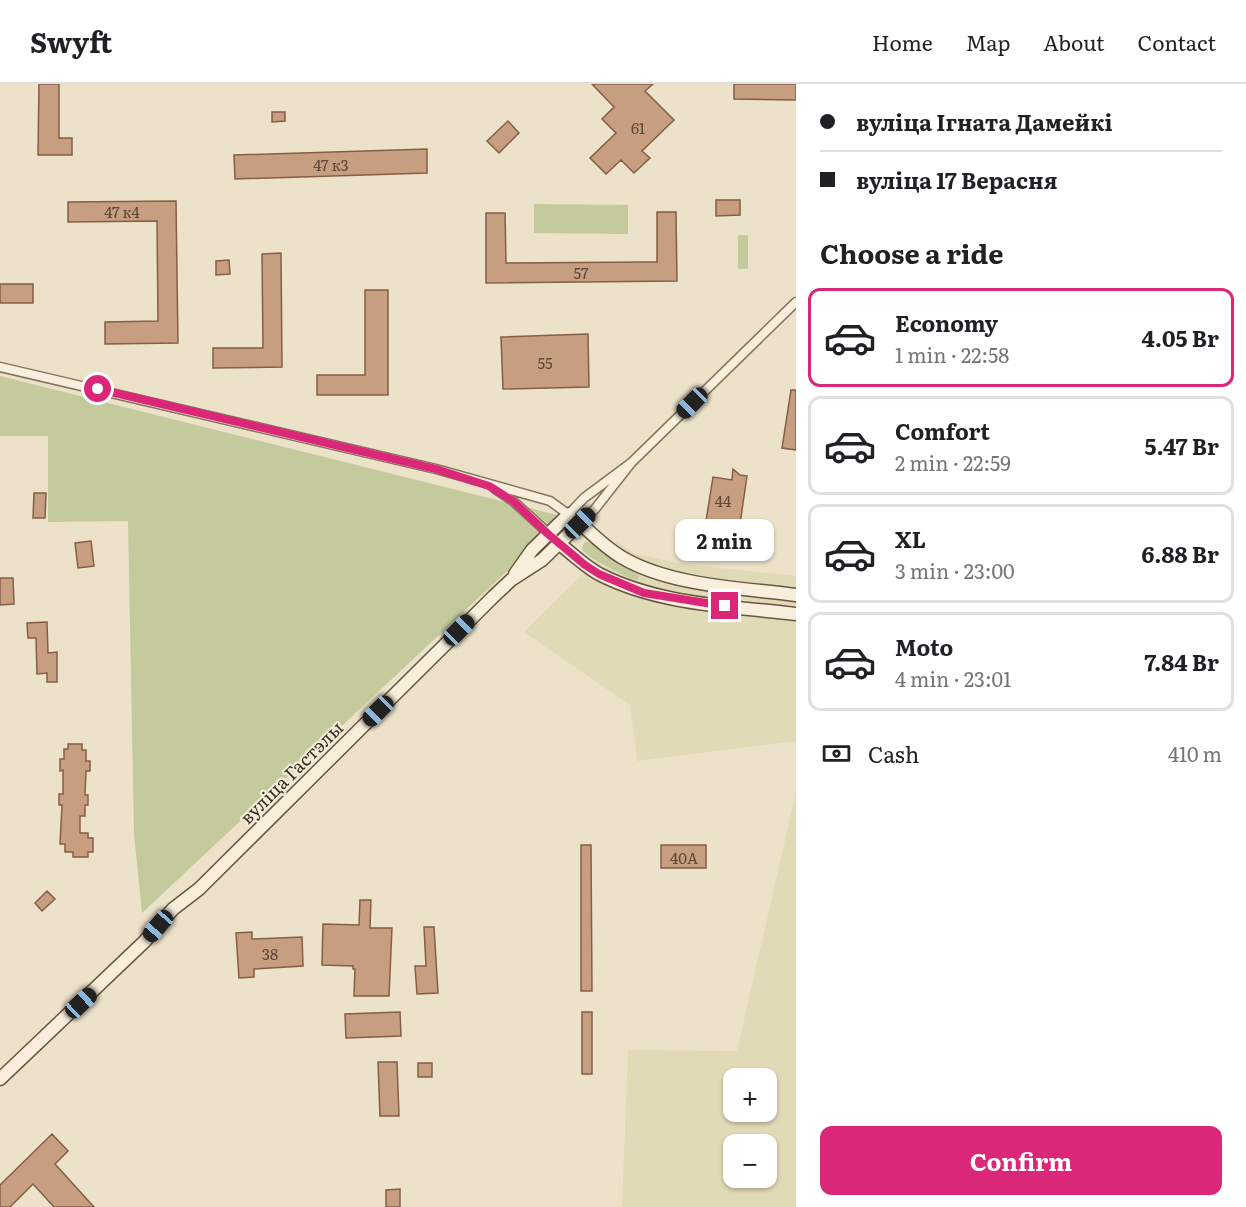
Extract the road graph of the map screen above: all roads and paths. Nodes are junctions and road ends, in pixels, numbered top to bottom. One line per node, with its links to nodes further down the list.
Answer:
1 (796, 302): 3 (street, вуліца Гастэлы)
2 (0, 367): 4 (street)
3 (631, 463): 5 (street, вуліца Гастэлы); 6 (street, вуліца Гастэлы)
4 (489, 486): 5 (street); 7 (street)
5 (569, 514): 6 (street); 7 (main road, вуліца Гастэлы)
6 (580, 523): 8 (main road, вуліца Гастэлы); 10 (main road)
7 (548, 534): 8 (street); 9 (main road, вуліца Гастэлы)
8 (559, 543): 9 (main road, вуліца Гастэлы); 11 (main road)
9 (511, 580): 12 (main road, вуліца Гастэлы)
10 (796, 595)
11 (796, 614)
12 (0, 1079)

